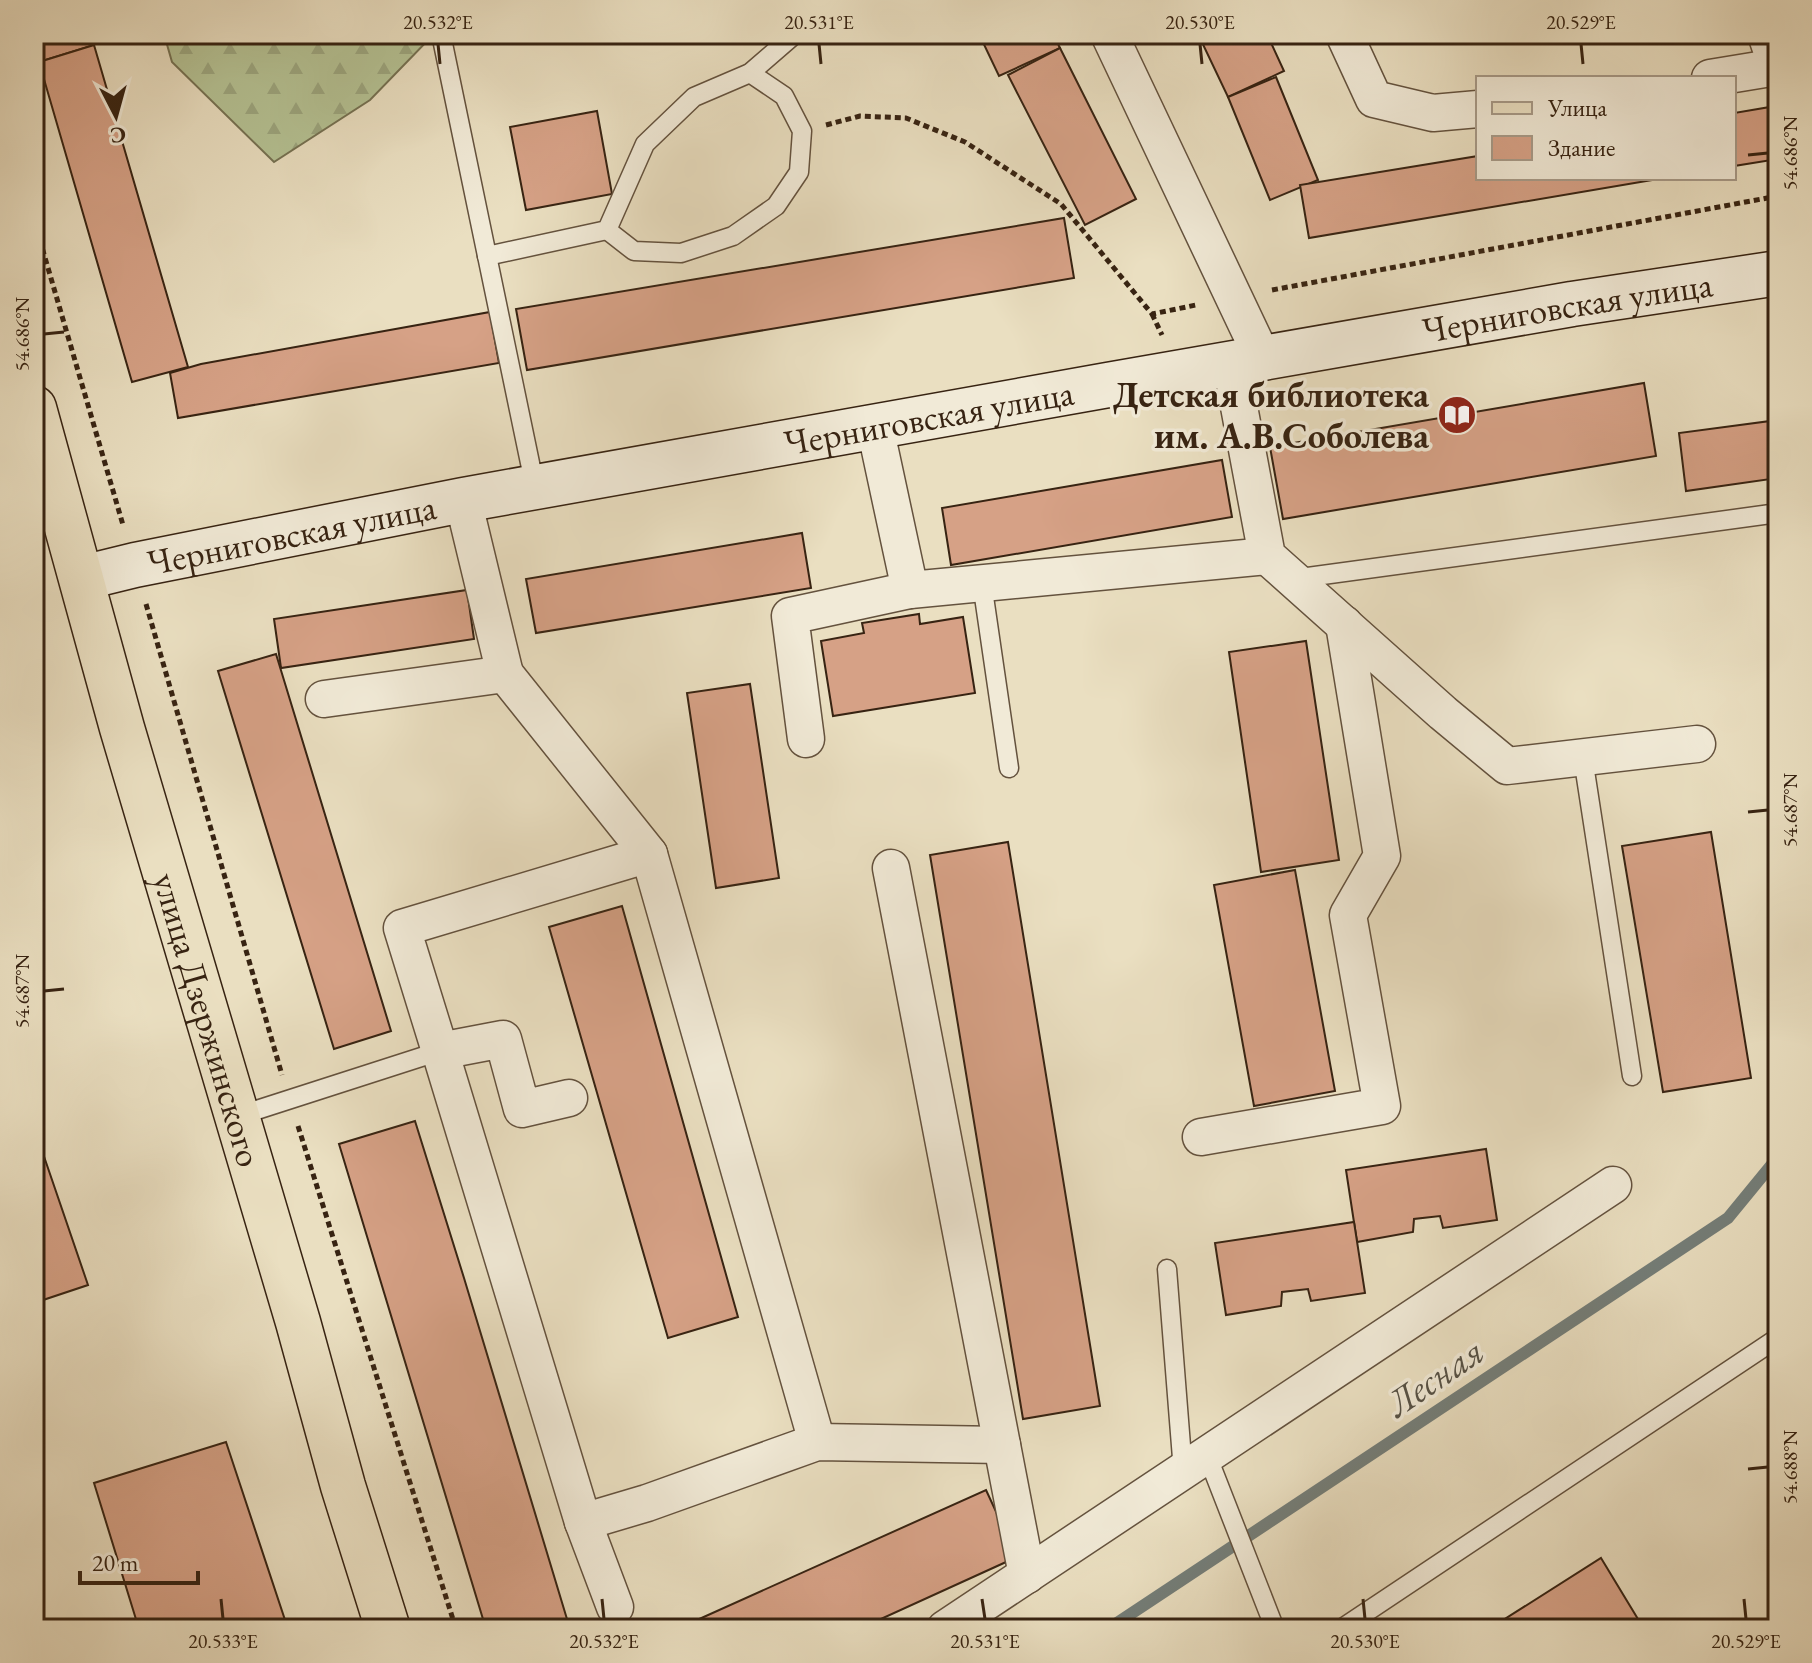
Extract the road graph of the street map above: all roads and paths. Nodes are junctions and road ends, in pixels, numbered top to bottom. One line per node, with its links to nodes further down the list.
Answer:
1 (441, 34): 14 (lane)
2 (795, 34): 7 (lane)
3 (1109, 34): 16 (street)
4 (1344, 34): 9 (street)
5 (1766, 34): 6 (street)
6 (1778, 68): 8 (street)
7 (750, 73): 10 (lane); 13 (lane)
8 (1724, 76)
9 (1476, 109)
10 (802, 131): 13 (lane); 16 (path)
11 (1778, 196): 16 (path)
12 (34, 220): 23 (path)
13 (607, 230): 14 (lane)
14 (487, 256): 20 (lane)
15 (1778, 273): 17 (main road, Черниговская улица)
16 (1234, 297): 17 (street)
17 (1247, 362): 19 (main road, Черниговская улица); 24 (street)
18 (34, 408): 25 (main road, улица Дзержинского)
19 (875, 427): 20 (main road, Черниговская улица); 27 (street)
20 (535, 487): 21 (main road, Черниговская улица)
21 (463, 500): 23 (main road, Черниговская улица); 29 (street)
22 (1778, 513): 24 (lane)
23 (135, 565): 25 (main road, Черниговская улица); 40 (path)
24 (1280, 567): 26 (street); 28 (street)
25 (82, 578): 41 (main road, улица Дзержинского)
26 (982, 583): 27 (street); 34 (lane)
27 (910, 590): 31 (street)
28 (1344, 624): 33 (street); 42 (street)
29 (505, 674): 30 (street); 35 (street)
30 (324, 699)
31 (806, 739)
32 (1697, 744): 33 (street)
33 (1583, 758): 38 (lane)
34 (1009, 768)
35 (649, 854): 37 (street); 46 (street)
36 (891, 868): 47 (street)
37 (440, 1051): 39 (street); 40 (lane); 49 (street)
38 (1632, 1076)
39 (569, 1098)
40 (289, 1099): 41 (lane); 53 (path)
41 (238, 1116): 52 (main road, улица Дзержинского)
42 (1201, 1137)
43 (1613, 1185): 48 (street)
44 (1167, 1269): 48 (lane)
45 (1778, 1340): 56 (lane)
46 (817, 1442): 47 (street); 49 (street)
47 (1002, 1445): 50 (street)
48 (1195, 1463): 50 (street); 55 (lane)
49 (583, 1522): 51 (street)
50 (1027, 1575): 54 (street)
51 (615, 1607)
52 (388, 1629)
53 (456, 1629)
54 (945, 1629)
55 (1275, 1629)
56 (1341, 1629)

